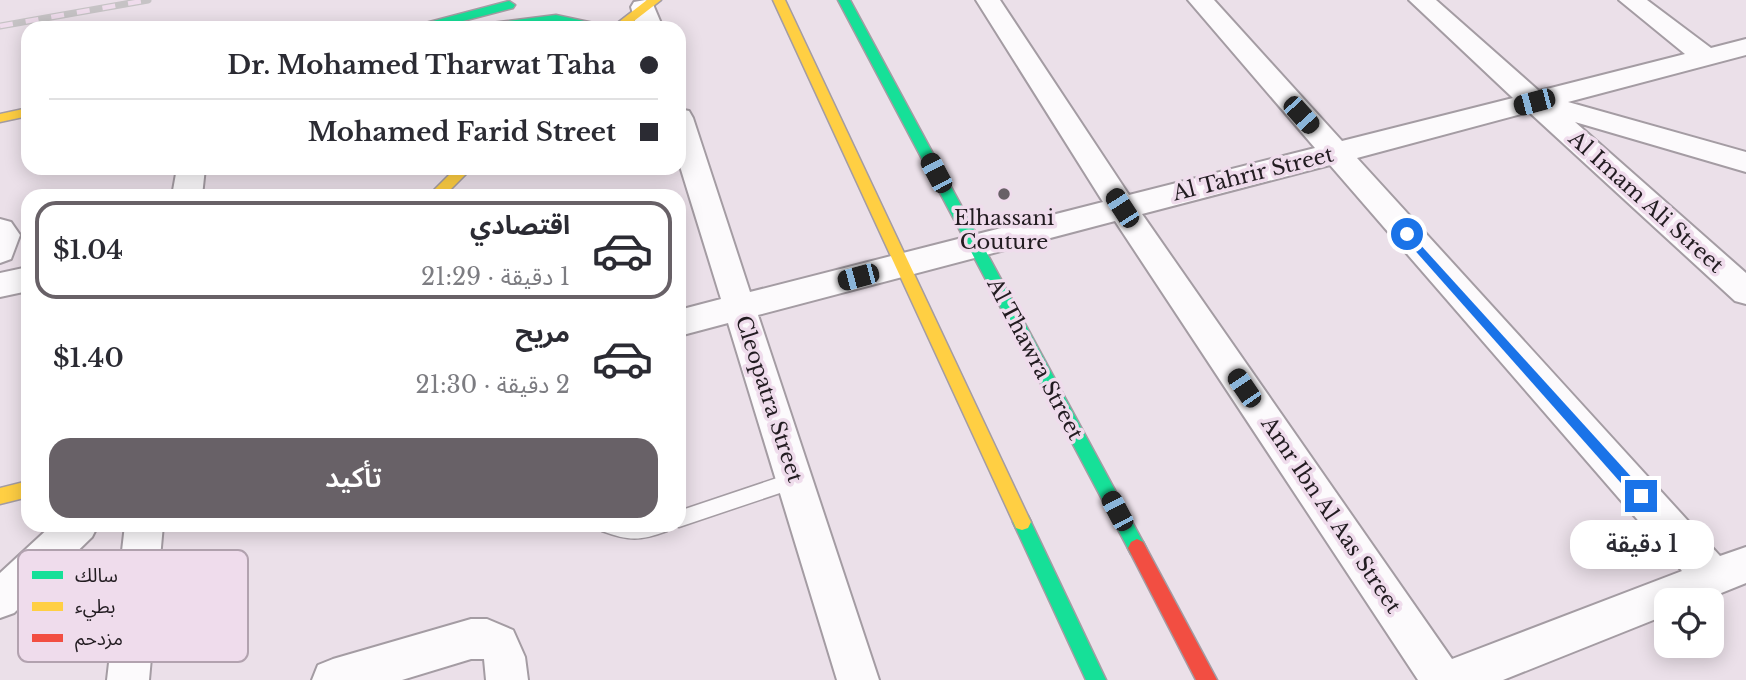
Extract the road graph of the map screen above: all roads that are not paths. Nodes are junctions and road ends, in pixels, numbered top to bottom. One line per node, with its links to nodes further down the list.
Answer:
1 (528, 0): 9 (street)
2 (780, 0): 27 (street)
3 (844, 0): 25 (street, Al Thawra Street)
4 (988, 0): 23 (street, Amr Ibn Al Aas Street)
5 (1200, 0): 19 (street)
6 (1421, 0): 15 (street, Al Imam Ali Street)
7 (1631, 0): 14 (street)
8 (649, 12): 12 (street)
9 (448, 21)
10 (540, 21): 11 (street)
11 (570, 21)
12 (631, 21)
13 (1746, 47): 14 (street, Al Tahrir Street)
14 (1706, 57): 15 (street, Al Tahrir Street)
15 (1534, 102): 19 (street, Al Tahrir Street); 20 (street); 30 (street, Al Imam Ali Street)
16 (21, 114): 17 (street)
17 (0, 118)
18 (686, 140): 31 (street, Cleopatra Street)
19 (1335, 153): 23 (street, Al Tahrir Street); 41 (street)
20 (1746, 162)
21 (458, 175): 22 (street)
22 (442, 189)
23 (1122, 208): 25 (street, Al Tahrir Street); 51 (street, Amr Ibn Al Aas Street)
24 (0, 230): 26 (street)
25 (976, 246): 27 (street, Al Tahrir Street); 50 (street, Al Thawra Street)
26 (0, 251)
27 (905, 265): 31 (street, Al Tahrir Street); 49 (street)
28 (21, 280): 29 (street)
29 (0, 285)
30 (1746, 292)
31 (740, 308): 32 (street, Al Tahrir Street); 33 (street, Cleopatra Street)
32 (686, 321)
33 (795, 480): 36 (lane); 48 (street, Cleopatra Street)
34 (21, 491): 35 (street)
35 (0, 496)
36 (686, 517)
37 (72, 532): 39 (street)
38 (144, 532): 40 (street)
39 (52, 550)
40 (142, 550)
41 (1729, 571): 52 (street)
42 (18, 582): 43 (street)
43 (0, 599)
44 (130, 662): 45 (street)
45 (128, 680)
46 (334, 680): 47 (street)
47 (507, 680)
48 (858, 680)
49 (1096, 680)
50 (1207, 680)
51 (1442, 680)
52 (1451, 680)

